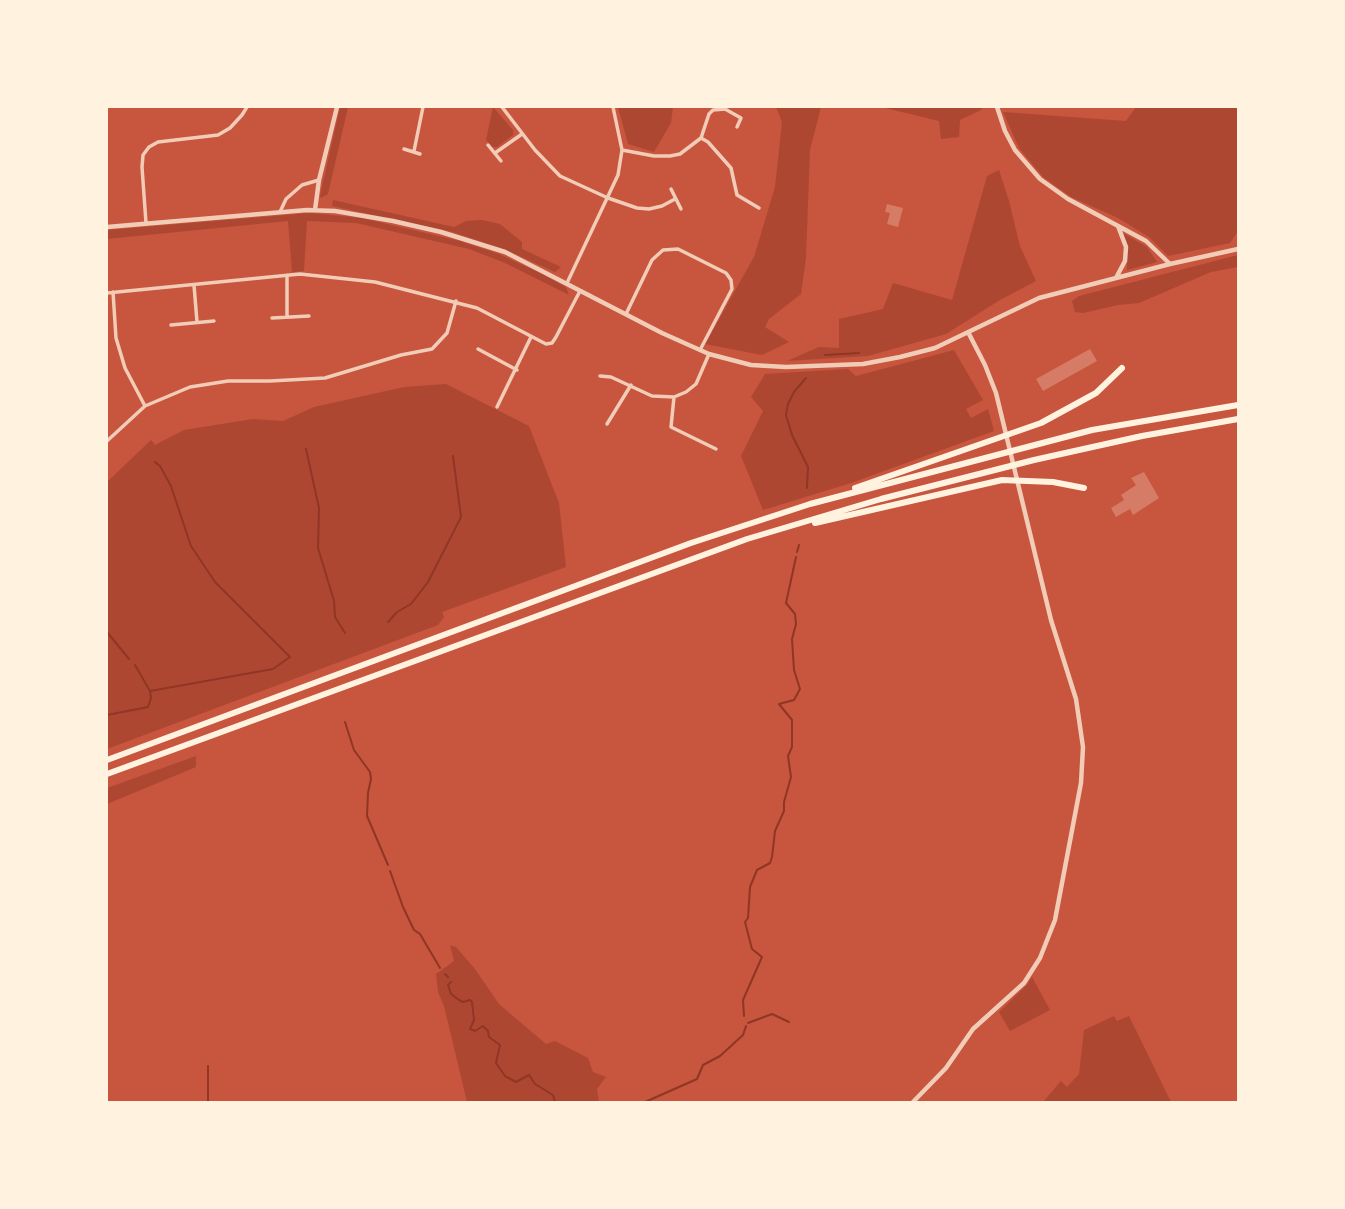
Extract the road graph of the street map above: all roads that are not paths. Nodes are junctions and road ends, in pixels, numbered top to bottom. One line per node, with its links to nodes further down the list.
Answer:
1 (247, 107): 25 (street)
2 (337, 107): 17 (street)
3 (423, 107): 13 (street)
4 (502, 107): 8 (street)
5 (613, 107): 12 (street)
6 (997, 107): 26 (street)
7 (737, 127): 9 (street)
8 (522, 134): 14 (street); 19 (street)
9 (701, 138): 12 (street); 21 (street)
10 (488, 145): 14 (street)
11 (404, 149): 13 (street)
12 (622, 150): 19 (street)
13 (414, 151): 15 (street)
14 (495, 153): 16 (street)
15 (420, 154)
16 (500, 161)
17 (319, 180): 23 (street); 24 (street)
18 (671, 189): 20 (street)
19 (608, 198): 20 (street); 32 (street)
20 (675, 199): 22 (street)
21 (759, 208)
22 (681, 209)
23 (315, 210): 24 (street); 32 (street)
24 (280, 212): 25 (street)
25 (147, 225): 27 (street)
26 (1118, 226): 29 (street); 31 (street)
27 (107, 227)
28 (1238, 248): 29 (street)
29 (1170, 264): 31 (street)
30 (287, 275): 33 (street); 37 (street); 39 (street)
31 (1117, 277): 45 (street)
32 (567, 283): 34 (street)
33 (194, 285): 35 (street); 43 (street)
34 (580, 291): 38 (street); 46 (street)
35 (113, 292): 36 (street); 56 (street)
36 (107, 293)
37 (456, 301): 46 (street); 56 (street)
38 (626, 314): 48 (street); 48 (street)
39 (288, 316): 40 (street); 41 (street)
40 (309, 316)
41 (272, 318)
42 (214, 321): 43 (street)
43 (197, 323): 44 (street)
44 (171, 325)
45 (968, 332): 49 (street); 67 (street)
46 (531, 337): 51 (street)
47 (478, 349): 51 (street)
48 (700, 350): 49 (street)
49 (709, 354): 54 (street)
50 (1122, 369): 63 (highway)
51 (517, 370): 57 (street)
52 (600, 376): 53 (street)
53 (631, 385): 54 (street); 59 (street)
54 (674, 397): 61 (street)
55 (1238, 405): 63 (highway)
56 (145, 406): 60 (street)
57 (497, 407)
58 (1238, 419): 64 (highway)
59 (607, 424)
60 (107, 441)
61 (716, 449)
62 (1084, 488): 64 (highway)
63 (810, 504): 65 (highway)
64 (765, 534): 66 (highway)
65 (107, 760)
66 (107, 774)
67 (913, 1102)

